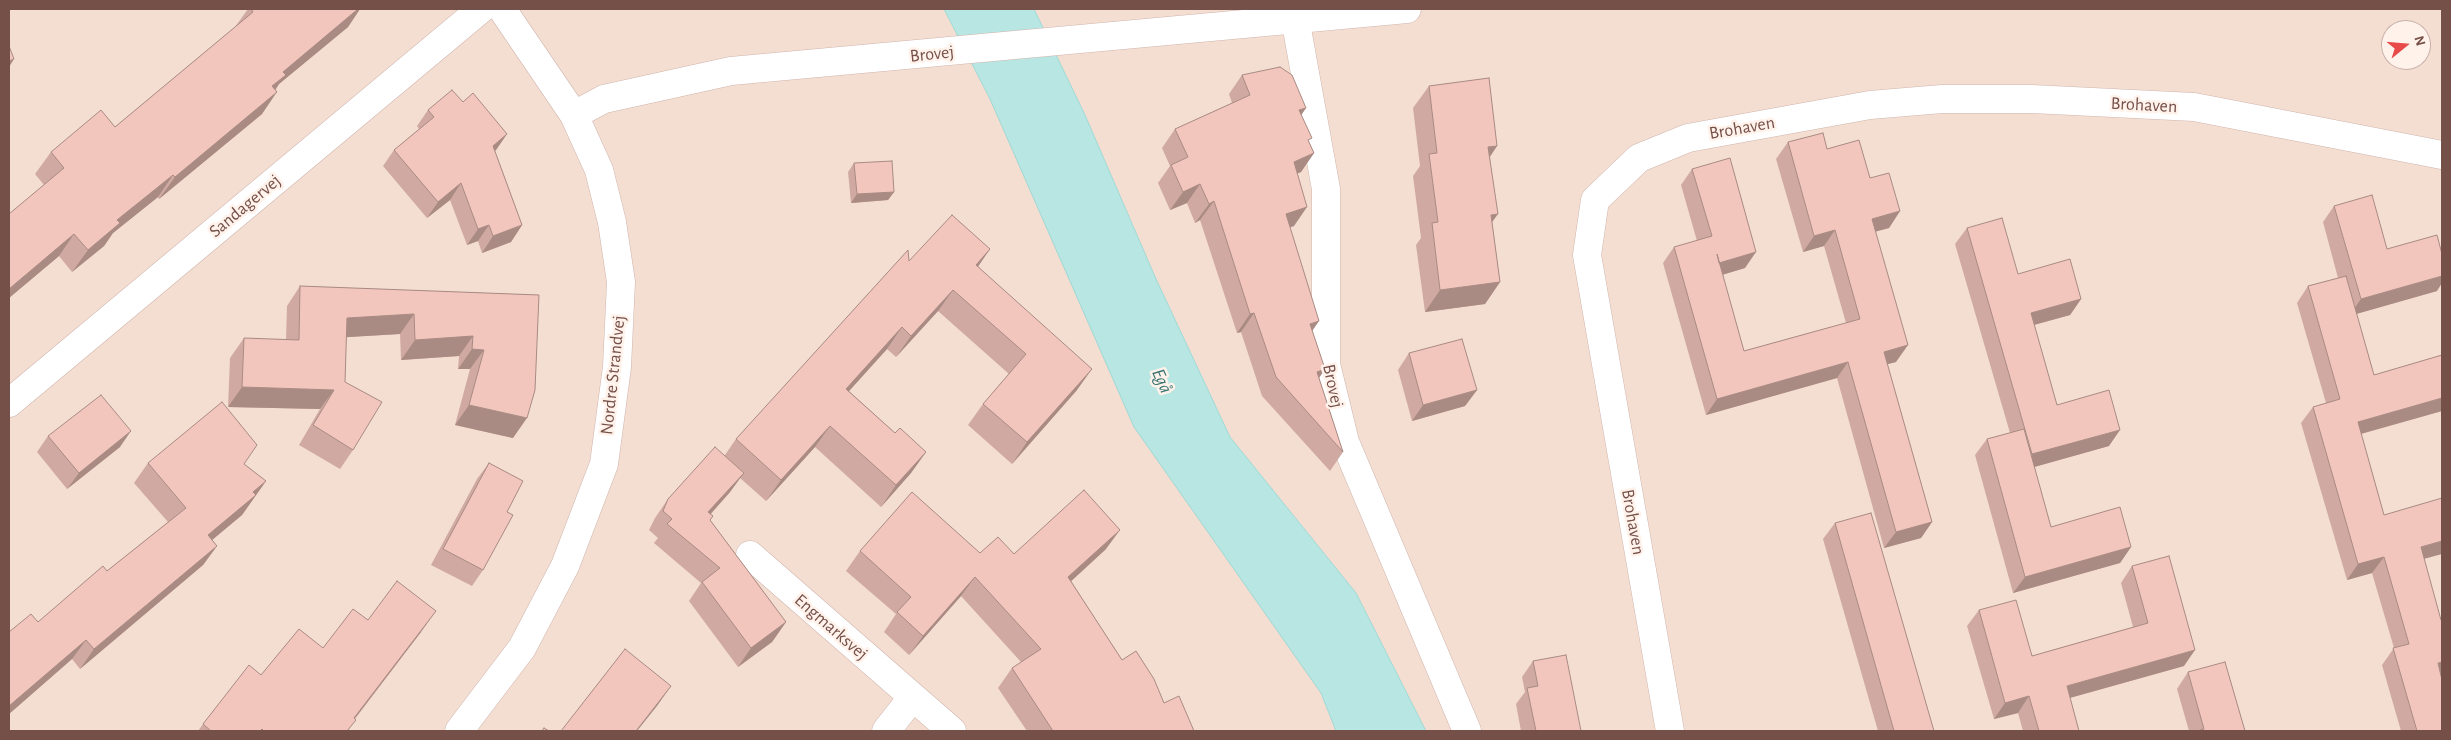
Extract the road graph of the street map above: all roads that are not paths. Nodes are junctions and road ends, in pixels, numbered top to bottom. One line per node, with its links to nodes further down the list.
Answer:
1 (481, 9): 8 (street, Sandagervej)
2 (502, 9): 6 (street, Nordre Strandvej)
3 (1407, 9): 5 (street, Brovej)
4 (1195, 18): 5 (street, Brovej); 6 (street, Brovej)
5 (1295, 18): 14 (street, Brovej)
6 (574, 115): 11 (street, Nordre Strandvej)
7 (2442, 155): 15 (street, Brohaven)
8 (9, 403)
9 (750, 555): 10 (street, Engmarksvej)
10 (912, 698): 12 (street); 13 (street, Engmarksvej)
11 (459, 731)
12 (886, 731)
13 (952, 731)
14 (1467, 731)
15 (1670, 731)

